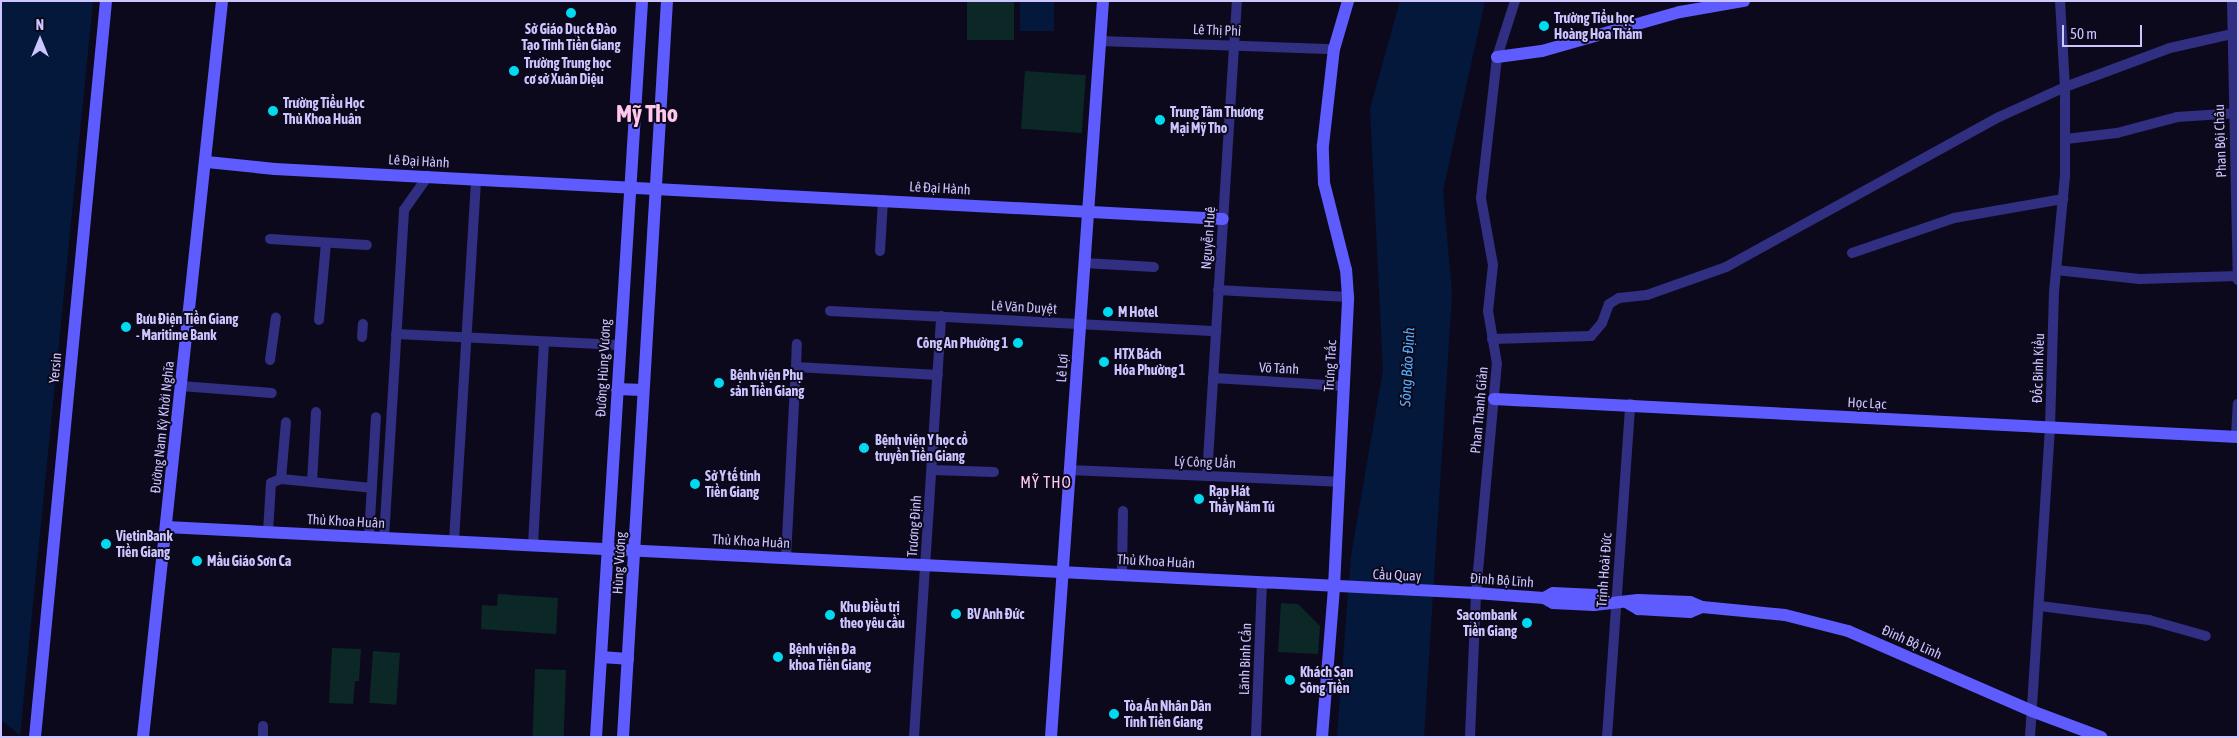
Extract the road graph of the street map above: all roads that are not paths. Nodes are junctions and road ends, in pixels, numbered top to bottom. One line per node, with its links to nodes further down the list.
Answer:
1 (106, 1): 103 (main road, Yersin)
2 (222, 1): 20 (main road, Đường Nam Kỳ Khởi Nghĩa)
3 (642, 1): 23 (main road, Đường Hùng Vương)
4 (667, 1): 24 (main road)
5 (1103, 1): 13 (main road, Lê Lợi)
6 (1237, 1): 14 (street, Nguyễn Huệ)
7 (1348, 1): 15 (main road, Trưng Trắc)
8 (1515, 1): 16 (street, Phan Thanh Giản)
9 (1744, 1): 16 (main road)
10 (2060, 1): 17 (street, Đốc Binh Kiều)
11 (2232, 1): 12 (street, Phan Bội Châu)
12 (2232, 34): 17 (street); 18 (street, Phan Bội Châu)
13 (1100, 41): 14 (street, Lê Thị Phỉ); 27 (main road, Lê Lợi)
14 (1234, 44): 15 (street, Lê Thị Phỉ); 28 (street, Nguyễn Huệ)
15 (1334, 49): 40 (main road, Trưng Trắc)
16 (1496, 57): 51 (street, Phan Thanh Giản)
17 (2066, 87): 19 (street, Đốc Binh Kiều); 51 (street)
18 (2235, 113): 19 (street); 37 (street, Phan Bội Châu)
19 (2066, 139): 25 (street, Đốc Binh Kiều)
20 (207, 162): 21 (main road, Lê Đại Hành); 59 (main road, Đường Nam Kỳ Khởi Nghĩa)
21 (428, 176): 22 (main road, Lê Đại Hành); 48 (street)
22 (476, 179): 23 (main road, Lê Đại Hành); 50 (street)
23 (630, 186): 24 (main road, Lê Đại Hành); 54 (main road, Đường Hùng Vương)
24 (656, 187): 26 (main road, Lê Đại Hành); 62 (main road)
25 (2063, 199): 33 (street); 36 (street, Đốc Binh Kiều)
26 (884, 200): 27 (main road, Lê Đại Hành); 32 (street)
27 (1088, 212): 28 (main road, Lê Đại Hành); 34 (main road, Lê Lợi)
28 (1223, 219): 39 (street, Nguyễn Huệ)
29 (270, 239): 30 (street)
30 (326, 243): 31 (street); 44 (street)
31 (367, 245)
32 (880, 252)
33 (1852, 253)
34 (1084, 263): 35 (street); 46 (main road, Lê Lợi)
35 (1154, 267)
36 (2056, 270): 37 (street); 70 (street, Đốc Binh Kiều)
37 (2238, 276): 38 (street, Phan Bội Châu)
38 (2238, 280)
39 (1218, 290): 40 (street); 47 (street, Nguyễn Huệ)
40 (1348, 297): 60 (main road, Trưng Trắc)
41 (830, 310): 42 (street, Lê Văn Duyệt)
42 (941, 316): 46 (street, Lê Văn Duyệt); 57 (street, Trương Định)
43 (276, 317): 55 (street)
44 (319, 320)
45 (363, 324): 49 (street)
46 (1080, 324): 47 (street, Lê Văn Duyệt); 73 (main road, Lê Lợi)
47 (1216, 331): 58 (street, Nguyễn Huệ)
48 (396, 334): 50 (street); 84 (street)
49 (362, 337)
50 (468, 338): 52 (street); 85 (street)
51 (1492, 339): 64 (street, Phan Thanh Giản)
52 (544, 342): 54 (street); 86 (street)
53 (797, 344): 56 (street)
54 (620, 346): 61 (main road, Đường Hùng Vương)
55 (270, 360)
56 (796, 367): 57 (street); 89 (street)
57 (938, 375): 72 (street, Trương Định)
58 (1213, 378): 60 (street, Võ Tánh); 75 (street, Nguyễn Huệ)
59 (181, 386): 63 (street); 81 (main road, Đường Nam Kỳ Khởi Nghĩa)
60 (1344, 386): 78 (main road, Trưng Trắc)
61 (617, 389): 62 (main road); 87 (main road, Đường Hùng Vương)
62 (643, 390): 88 (main road, Hùng Vương)
63 (272, 393)
64 (1494, 398): 65 (main road, Học Lạc); 96 (street, Phan Thanh Giản)
65 (1630, 404): 70 (main road, Học Lạc); 97 (street, Trịnh Hoài Đức)
66 (2238, 404): 71 (street)
67 (316, 412): 77 (street)
68 (376, 417): 79 (street)
69 (286, 422): 76 (street)
70 (2050, 426): 71 (main road, Học Lạc); 98 (street, Đốc Binh Kiều)
71 (2237, 437)
72 (932, 470): 74 (street); 90 (street, Trương Định)
73 (1070, 470): 75 (street, Lý Công Uẩn); 91 (main road, Lê Lợi)
74 (994, 472)
75 (1207, 476): 78 (street, Lý Công Uẩn)
76 (281, 479): 77 (street); 82 (street)
77 (312, 482): 79 (street)
78 (1339, 482): 94 (main road, Trưng Trắc)
79 (372, 488): 83 (street)
80 (1123, 511): 92 (street)
81 (166, 527): 82 (main road, Thủ Khoa Huân); 104 (main road, Đường Nam Kỳ Khởi Nghĩa)
82 (268, 532): 83 (main road, Thủ Khoa Huân)
83 (370, 537): 84 (main road, Thủ Khoa Huân)
84 (384, 538): 85 (main road, Thủ Khoa Huân)
85 (454, 541): 86 (main road, Thủ Khoa Huân)
86 (533, 544): 87 (main road, Thủ Khoa Huân)
87 (607, 549): 88 (main road, Thủ Khoa Huân); 100 (main road, Đường Hùng Vương)
88 (634, 550): 89 (main road, Thủ Khoa Huân); 101 (main road, Hùng Vương)
89 (786, 557): 90 (main road, Thủ Khoa Huân)
90 (926, 565): 91 (main road, Thủ Khoa Huân); 107 (street, Trương Định)
91 (1062, 571): 92 (main road, Thủ Khoa Huân); 108 (main road, Lê Lợi)
92 (1122, 574): 93 (main road, Thủ Khoa Huân)
93 (1262, 583): 94 (main road, Thủ Khoa Huân); 109 (street, Lãnh Binh Cẩn)
94 (1338, 588): 95 (main road, Cầu Quay); 110 (main road, Trưng Trắc)
95 (1459, 593): 96 (main road, Đinh Bộ Lĩnh)
96 (1476, 593): 97 (main road, Đinh Bộ Lĩnh); 111 (street, Phan Thanh Giản)
97 (1622, 603): 102 (main road, Đinh Bộ Lĩnh); 112 (street, Trịnh Hoài Đức)
98 (2040, 606): 99 (street); 102 (street, Đốc Binh Kiều)
99 (2206, 636)
100 (601, 657): 101 (main road); 105 (main road, Đường Hùng Vương)
101 (628, 659): 106 (main road, Hùng Vương)
102 (2032, 711): 113 (street, Đốc Binh Kiều); 114 (main road, Đinh Bộ Lĩnh)
103 (35, 737)
104 (143, 737)
105 (596, 737)
106 (623, 737)
107 (914, 737)
108 (1050, 737)
109 (1256, 737)
110 (1322, 737)
111 (1470, 737)
112 (1607, 737)
113 (2030, 737)
114 (2101, 737)

